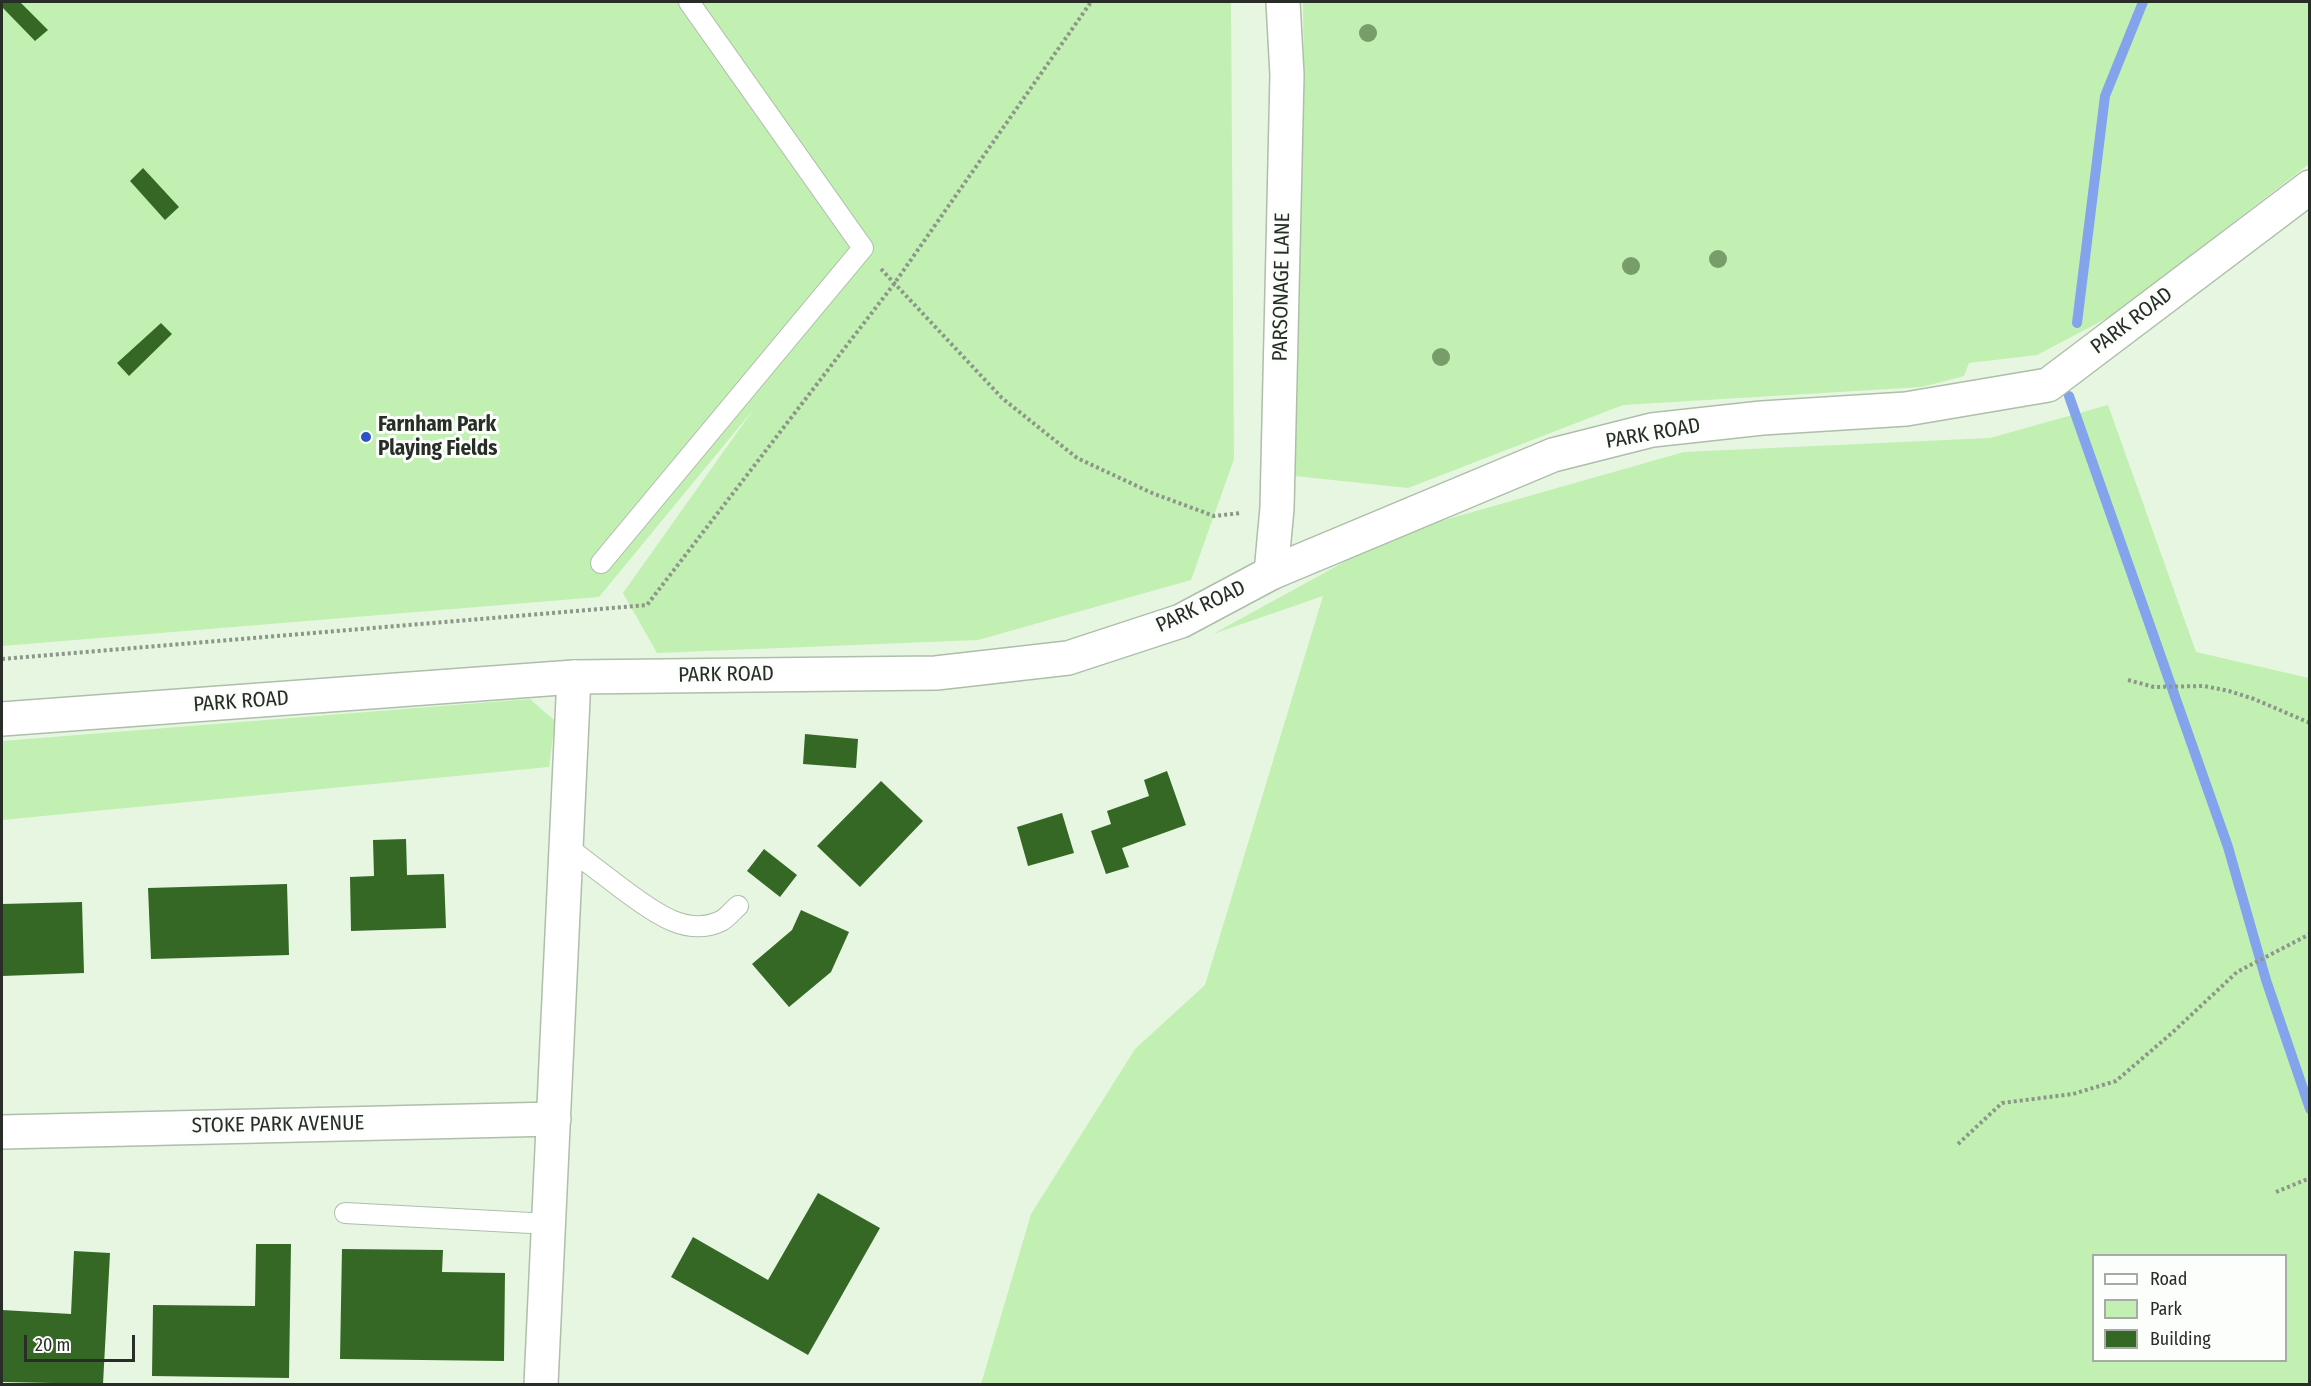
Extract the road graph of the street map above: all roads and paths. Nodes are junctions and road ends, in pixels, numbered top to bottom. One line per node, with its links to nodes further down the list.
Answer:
1 (689, 2): 5 (lane)
2 (1091, 2): 6 (path)
3 (1283, 2): 7 (main road, PARSONAGE LANE)
4 (2310, 187): 9 (main road, PARK ROAD)
5 (863, 248): 6 (path); 8 (lane)
6 (894, 284): 7 (path); 10 (path)
7 (1277, 508): 9 (main road, PARSONAGE LANE)
8 (601, 563)
9 (1271, 573): 11 (main road, PARK ROAD)
10 (2, 659)
11 (574, 677): 13 (main road, PARK ROAD); 15 (main road)
12 (2128, 680): 14 (path)
13 (2, 719)
14 (2310, 723)
15 (566, 846): 16 (lane); 18 (main road)
16 (738, 906)
17 (2310, 934): 20 (path)
18 (554, 1119): 19 (main road, STOKE PARK AVENUE); 24 (main road)
19 (2, 1132)
20 (1958, 1144)
21 (2310, 1178): 22 (path)
22 (2276, 1191)
23 (345, 1213): 24 (lane)
24 (549, 1224): 25 (main road)
25 (542, 1384)

